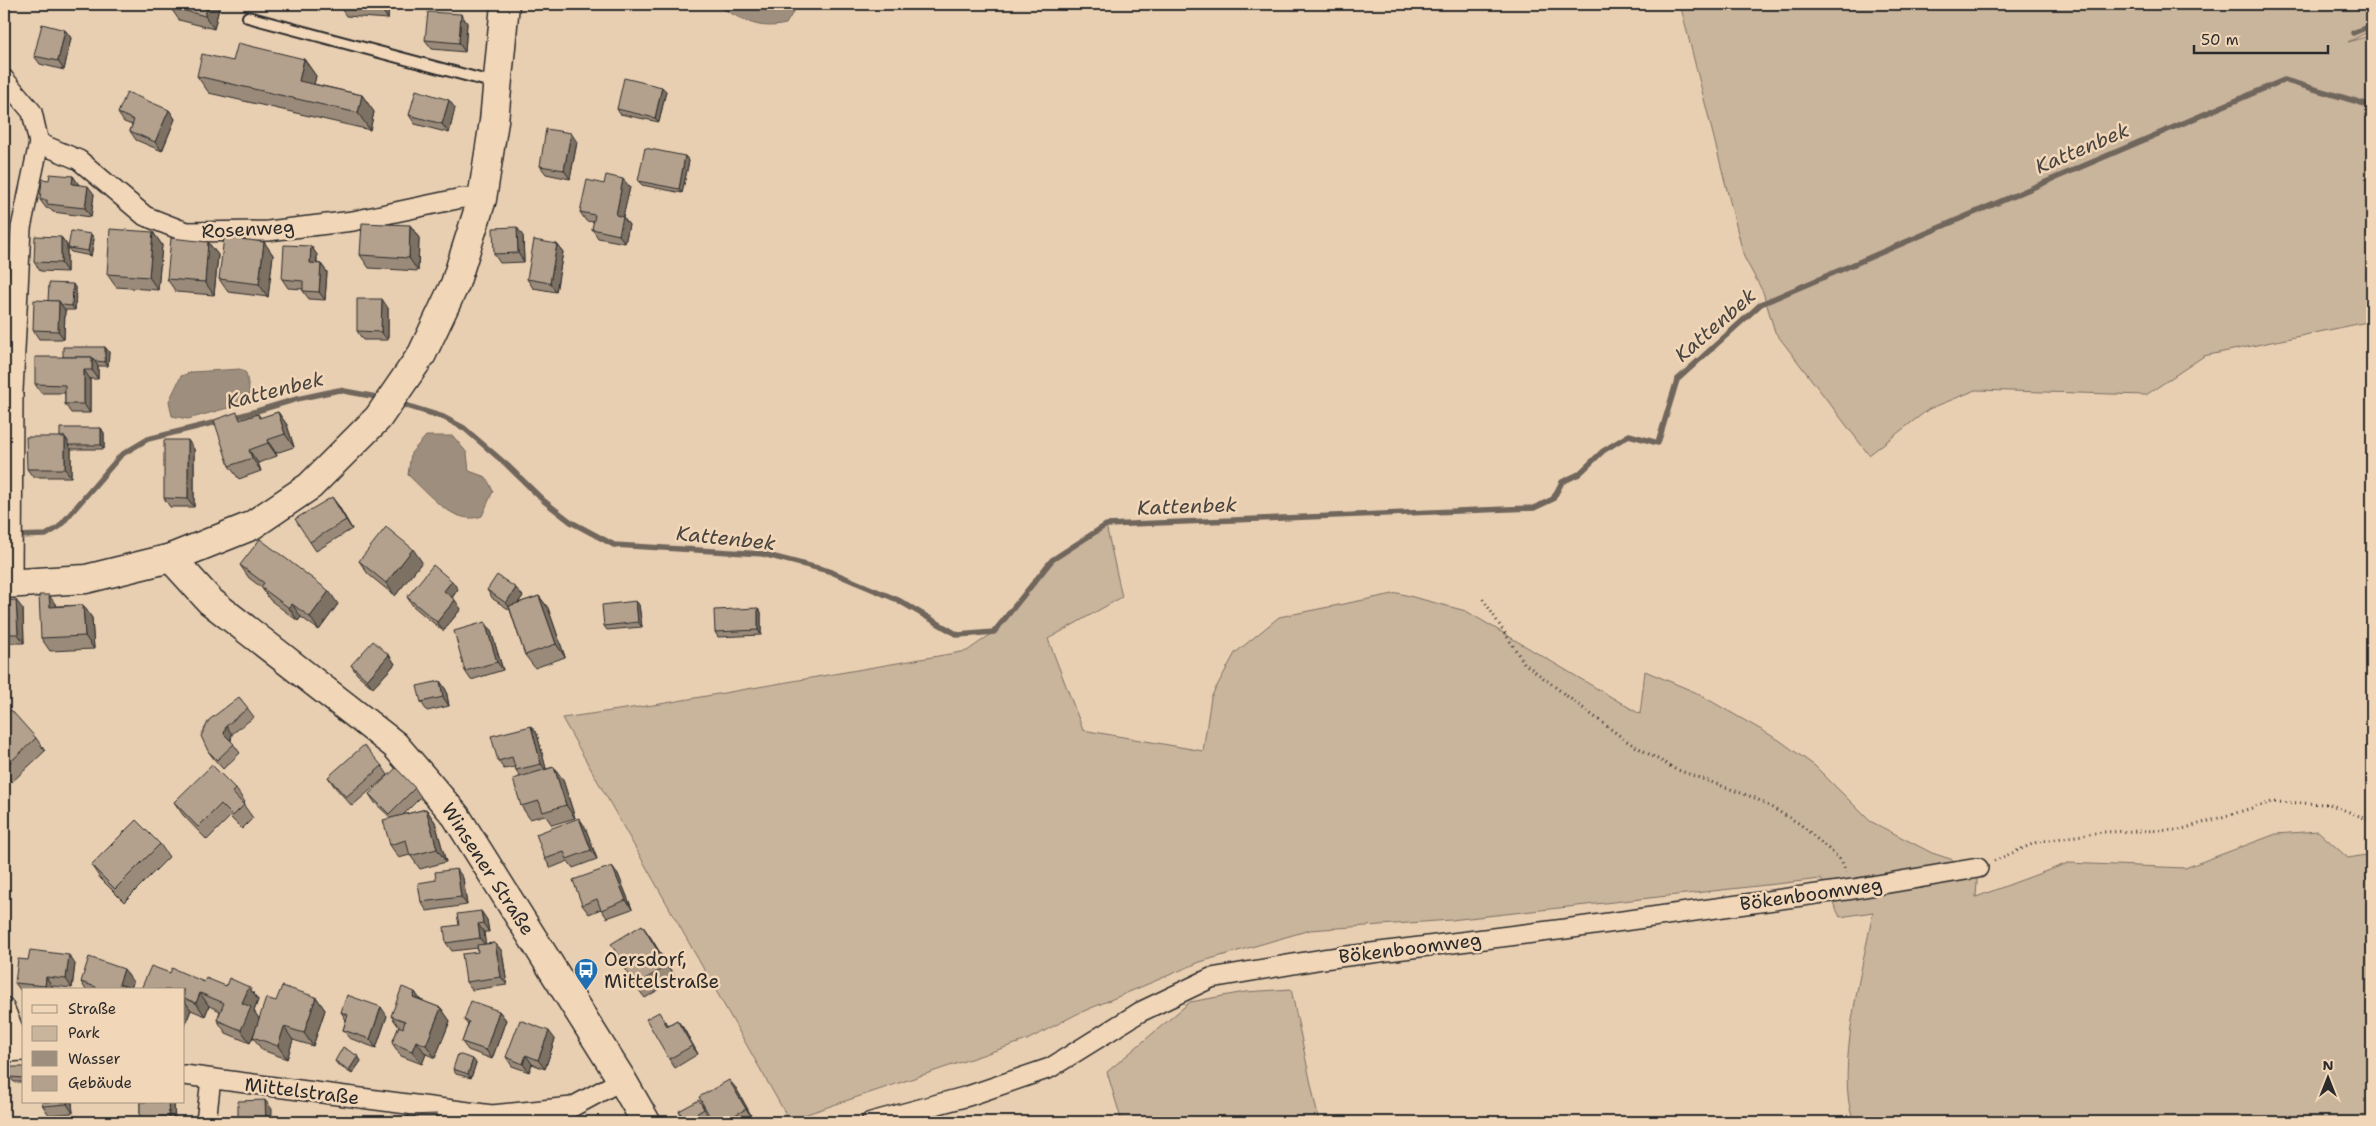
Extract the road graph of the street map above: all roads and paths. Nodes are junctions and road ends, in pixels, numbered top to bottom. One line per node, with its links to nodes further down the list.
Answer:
1 (505, 4): 4 (main road)
2 (248, 17): 4 (lane)
3 (5, 82): 5 (street)
4 (498, 83): 6 (main road)
5 (39, 143): 6 (street, Rosenweg); 8 (street)
6 (482, 199): 7 (main road)
7 (171, 558): 8 (main road); 17 (main road, Winsener Straße)
8 (8, 584)
9 (1483, 599): 12 (path)
10 (2372, 821): 11 (path)
11 (1978, 868): 12 (street, Bökenboomweg)
12 (1853, 889): 21 (street, Bökenboomweg)
13 (4, 1007): 14 (street)
14 (17, 1051)
15 (185, 1075): 16 (street, Mittelstraße)
16 (211, 1079): 18 (street, Mittelstraße); 19 (street)
17 (622, 1080): 18 (street, Mittelstraße); 20 (main road, Winsener Straße)
18 (492, 1119)
19 (206, 1122)
20 (646, 1122)
21 (871, 1122)

